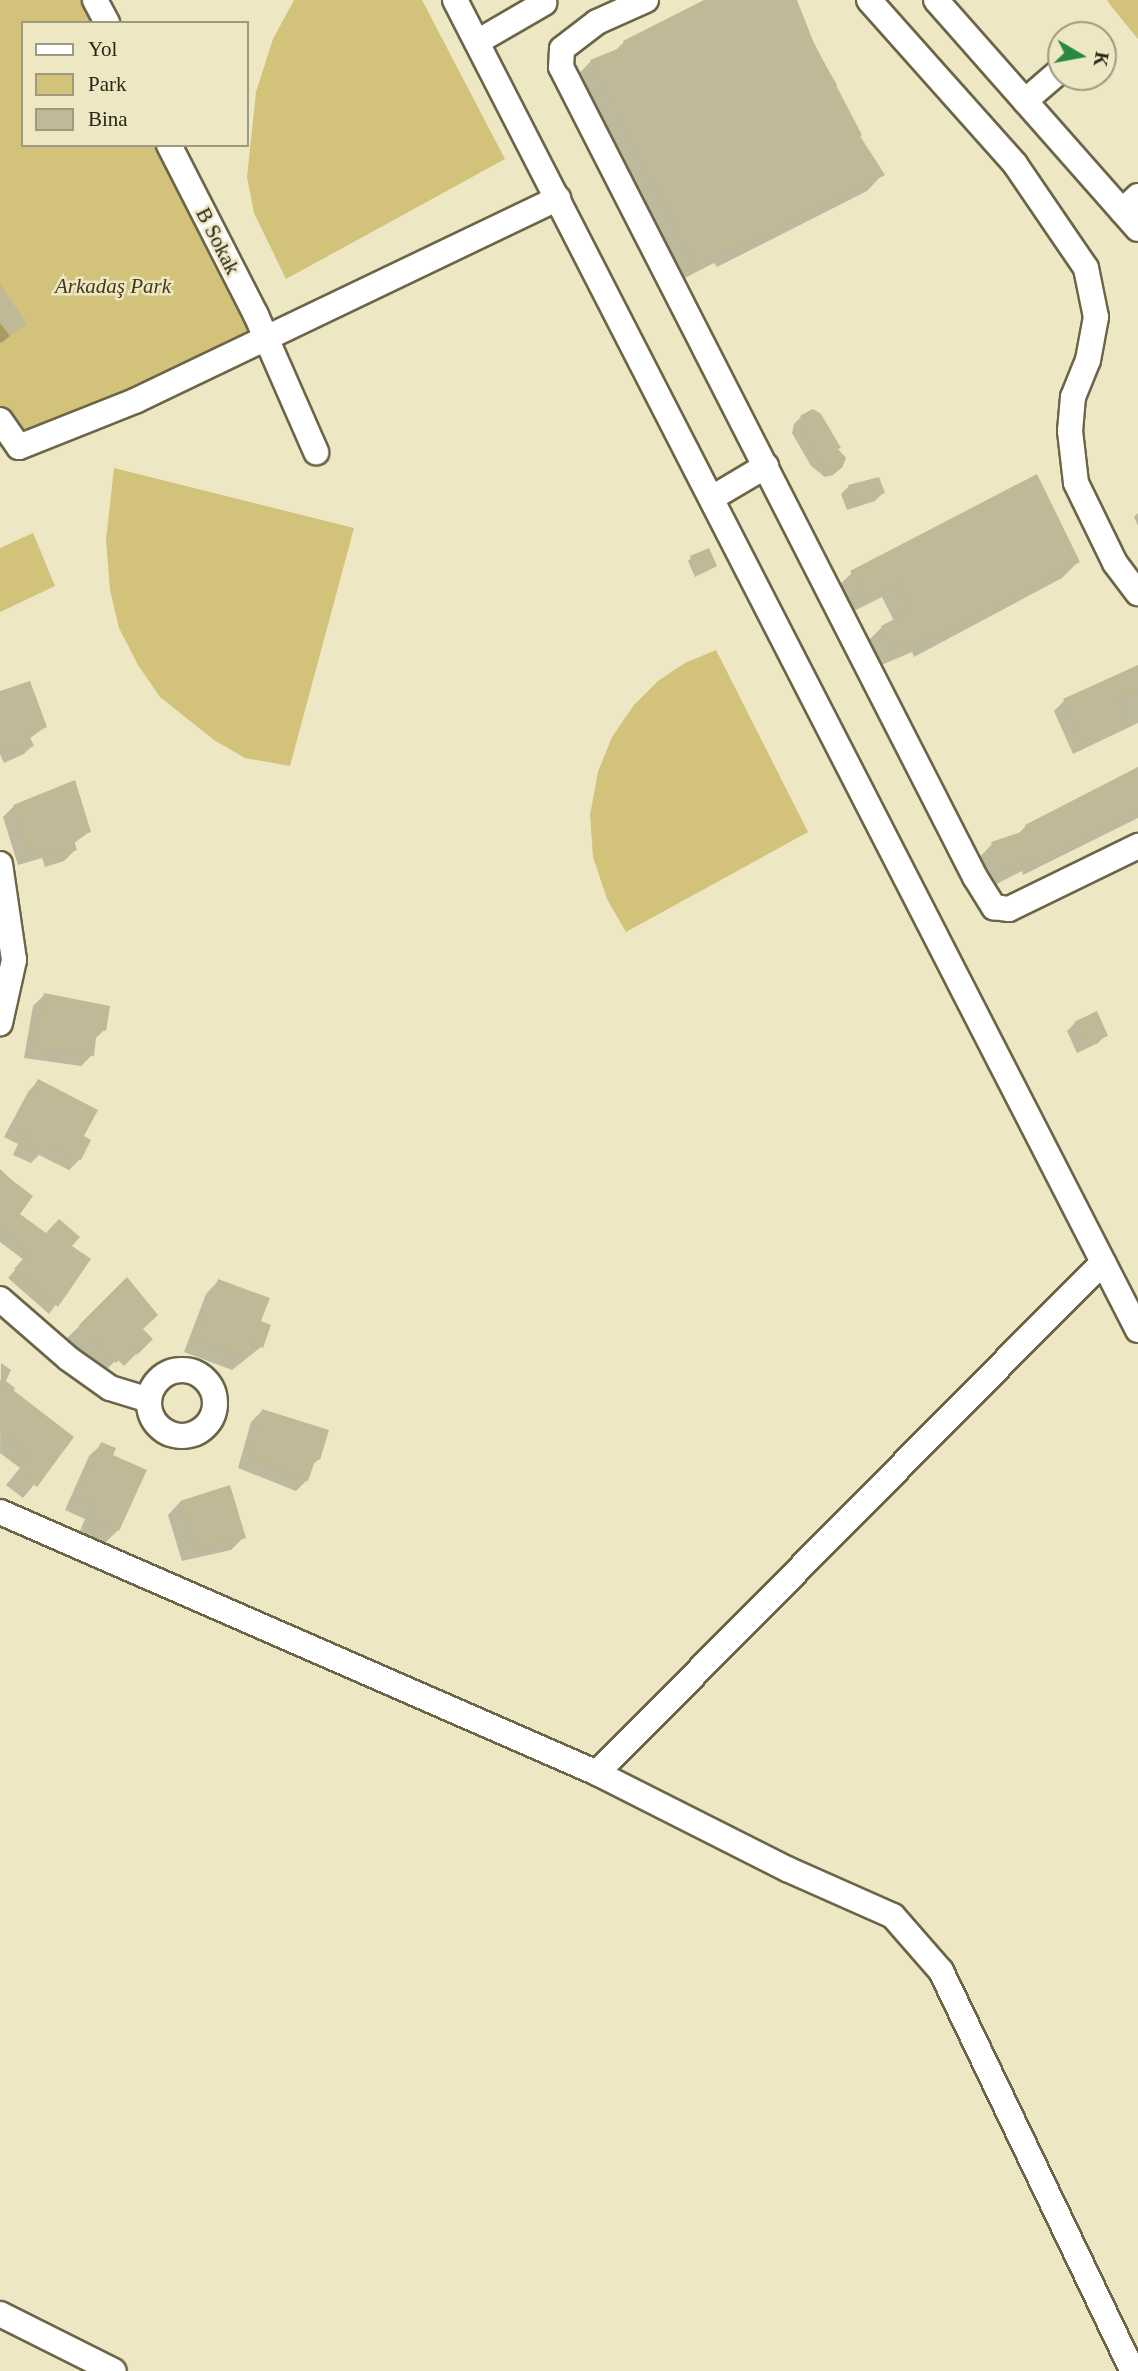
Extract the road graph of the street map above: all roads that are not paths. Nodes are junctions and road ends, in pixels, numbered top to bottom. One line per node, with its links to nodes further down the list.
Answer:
1 (95, 0): 7 (street)
2 (454, 0): 8 (street)
3 (646, 0): 17 (street)
4 (869, 0): 19 (street)
5 (936, 0): 10 (street)
6 (544, 3): 8 (street)
7 (106, 21)
8 (477, 42): 12 (street)
9 (1047, 82): 10 (street)
10 (1025, 101): 13 (street)
11 (170, 147): 14 (street, B Sokak)
12 (558, 198): 14 (street); 18 (street)
13 (1133, 212)
14 (266, 338): 15 (street); 16 (street, B Sokak)
15 (0, 420)
16 (316, 452)
17 (766, 467): 18 (street); 20 (street)
18 (712, 498): 23 (street)
19 (1138, 593)
20 (1138, 846)
21 (0, 864): 22 (street)
22 (0, 1023)
23 (1104, 1262): 25 (street); 28 (street)
24 (0, 1299): 26 (street)
25 (1138, 1330)
26 (149, 1400)
27 (0, 1512): 28 (street)
28 (597, 1773): 31 (street)
29 (0, 2314): 30 (street)
30 (114, 2371)
31 (1133, 2371)

